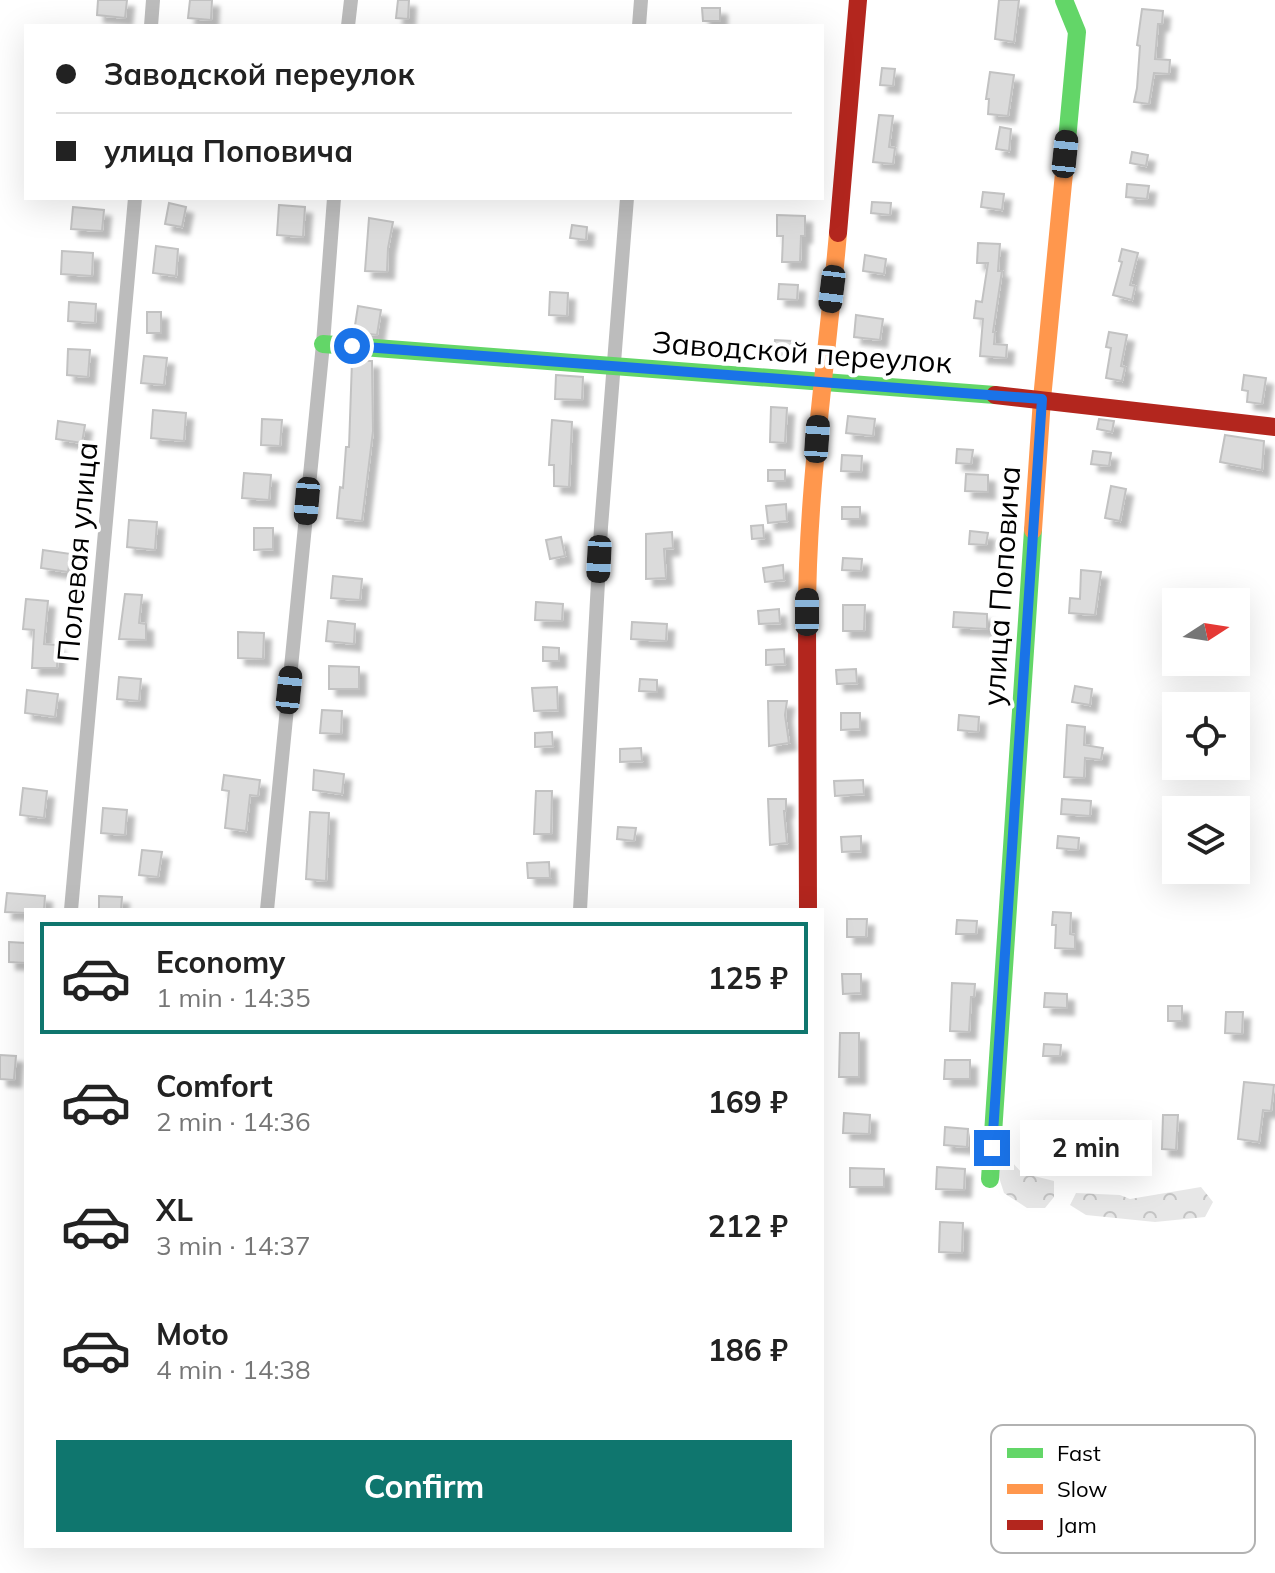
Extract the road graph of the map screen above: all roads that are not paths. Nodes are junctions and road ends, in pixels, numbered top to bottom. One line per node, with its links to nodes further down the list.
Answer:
1 (153, 0): 6 (street)
2 (351, 0): 7 (street)
3 (641, 0): 8 (street)
4 (858, 0): 14 (street)
5 (1064, 0): 15 (street, улица Поповича)
6 (151, 24)
7 (348, 24)
8 (639, 24)
9 (135, 200): 17 (street, Полевая улица)
10 (334, 200): 12 (street)
11 (627, 200): 13 (street)
12 (323, 344): 13 (street, Заводской переулок); 18 (street)
13 (615, 366): 14 (street, Заводской переулок); 19 (street)
14 (822, 382): 15 (street, Заводской переулок); 20 (street)
15 (1042, 399): 16 (street, Заводской переулок); 21 (street, улица Поповича)
16 (1275, 427)
17 (71, 908)
18 (267, 908)
19 (580, 908)
20 (808, 908)
21 (990, 1179)

